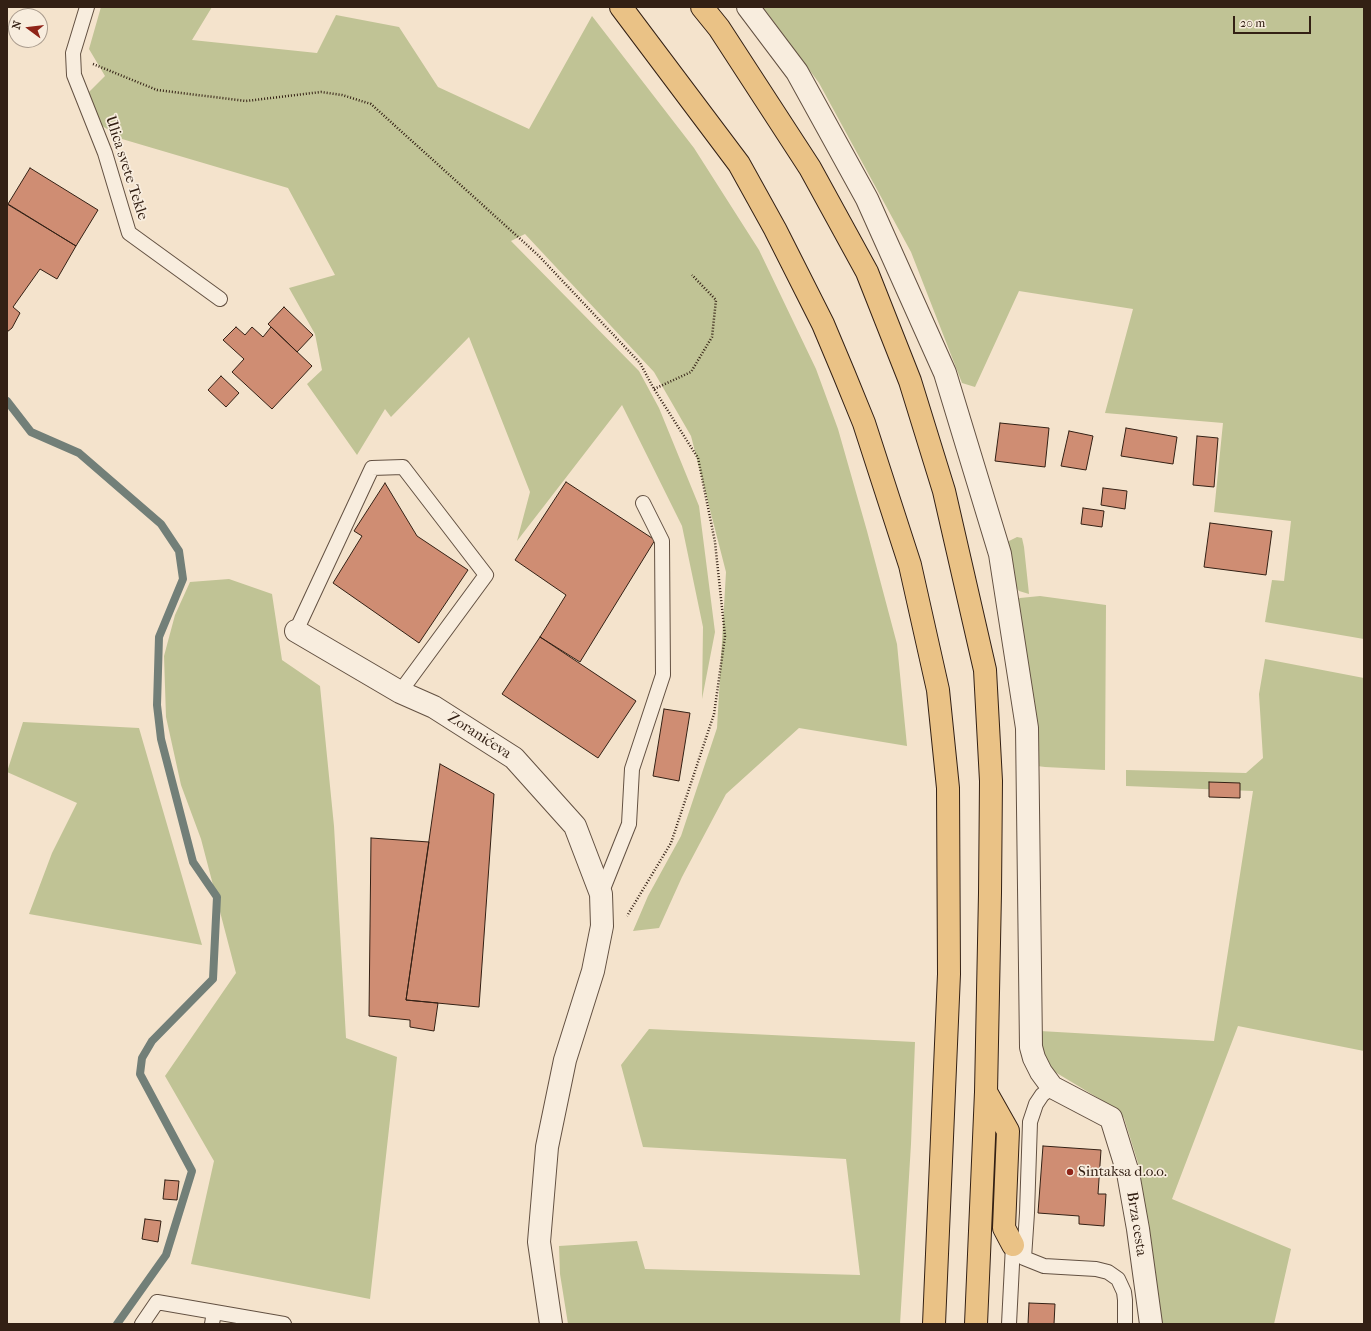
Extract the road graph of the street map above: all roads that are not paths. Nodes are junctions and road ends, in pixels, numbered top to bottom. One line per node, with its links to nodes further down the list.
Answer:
1 (88, 7): 5 (lane, Ulica svete Tekle)
2 (621, 7): 19 (highway)
3 (702, 7): 11 (highway)
4 (748, 7): 10 (street, Brza cesta)
5 (220, 299)
6 (643, 503): 9 (lane)
7 (296, 631): 8 (street, Zoranićeva); 8 (lane)
8 (400, 692): 9 (street, Zoranićeva)
9 (601, 894): 18 (street, Zoranićeva)
10 (1052, 1087): 12 (lane); 13 (street, Brza cesta)
11 (986, 1092): 12 (highway); 20 (highway)
12 (1019, 1252): 14 (lane); 21 (lane)
13 (1144, 1275): 14 (lane); 23 (street, Brza cesta)
14 (1118, 1278): 22 (lane)
15 (213, 1318): 16 (lane); 17 (lane)
16 (142, 1324)
17 (284, 1324)
18 (551, 1324)
19 (934, 1324)
20 (976, 1324)
21 (1009, 1324)
22 (1125, 1324)
23 (1151, 1324)

